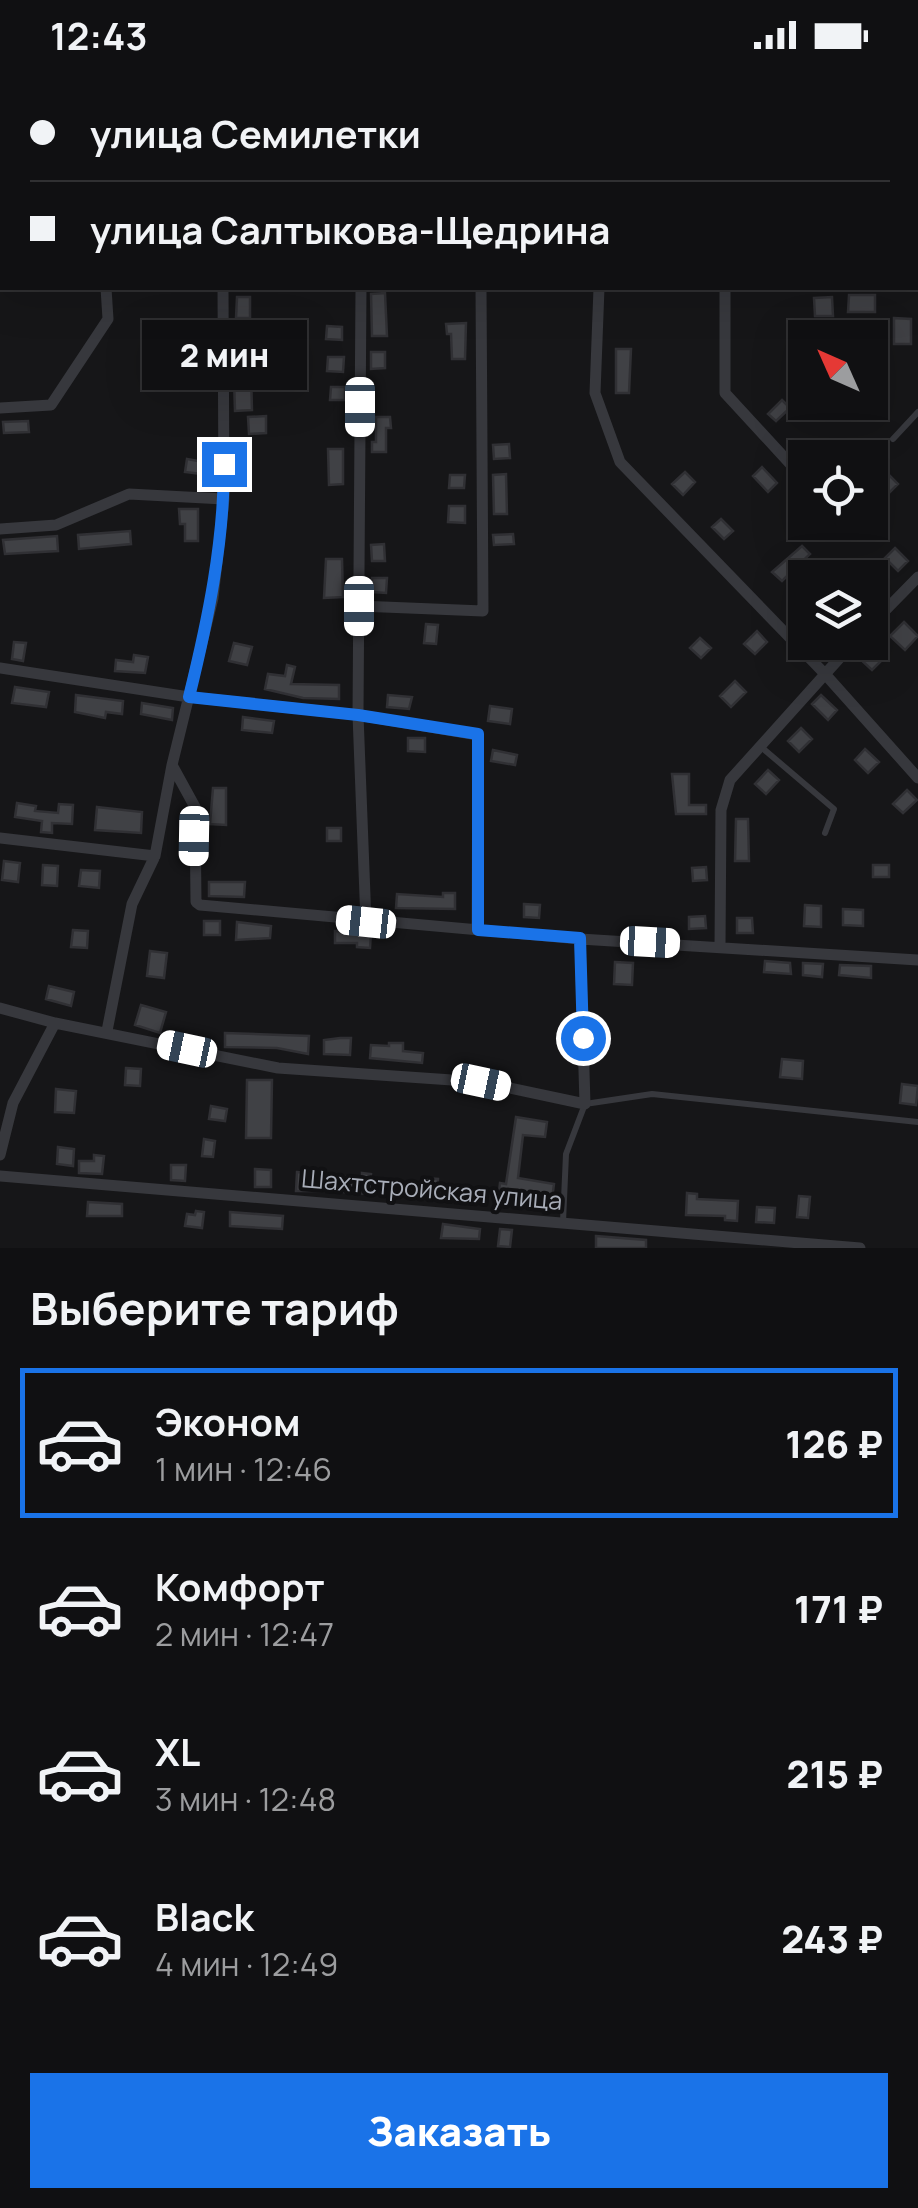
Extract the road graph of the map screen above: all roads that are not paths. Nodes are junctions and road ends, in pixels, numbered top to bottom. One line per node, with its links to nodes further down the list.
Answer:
1 (106, 290): 7 (street)
2 (223, 290): 11 (street)
3 (361, 290): 14 (street)
4 (482, 290): 14 (street)
5 (598, 290): 18 (street)
6 (725, 290): 10 (street)
7 (0, 408)
8 (918, 412): 9 (lane)
9 (893, 439)
10 (788, 461)
11 (224, 499): 12 (street); 19 (street)
12 (0, 529)
13 (918, 578): 15 (street)
14 (359, 606): 20 (street)
15 (888, 608)
16 (837, 660): 18 (street)
17 (0, 668): 19 (street)
18 (824, 674): 21 (street); 23 (street)
19 (189, 697): 20 (street); 22 (street)
20 (358, 715): 27 (street); 28 (street)
21 (759, 745): 24 (lane); 30 (street)
22 (172, 765): 26 (street); 27 (street)
23 (918, 778)
24 (825, 833)
25 (0, 838): 26 (street)
26 (155, 856): 34 (street)
27 (366, 922): 28 (street)
28 (478, 930): 29 (street)
29 (580, 938): 30 (street); 35 (street)
30 (720, 946): 31 (street)
31 (918, 960)
32 (0, 1008): 33 (street)
33 (56, 1024): 34 (street); 37 (street)
34 (106, 1031): 35 (street)
35 (585, 1104): 36 (lane); 39 (lane)
36 (918, 1122)
37 (0, 1155)
38 (0, 1176): 39 (street, Шахтстройская улица)
39 (563, 1222): 40 (street, Шахтстройская улица)
40 (860, 1248)

